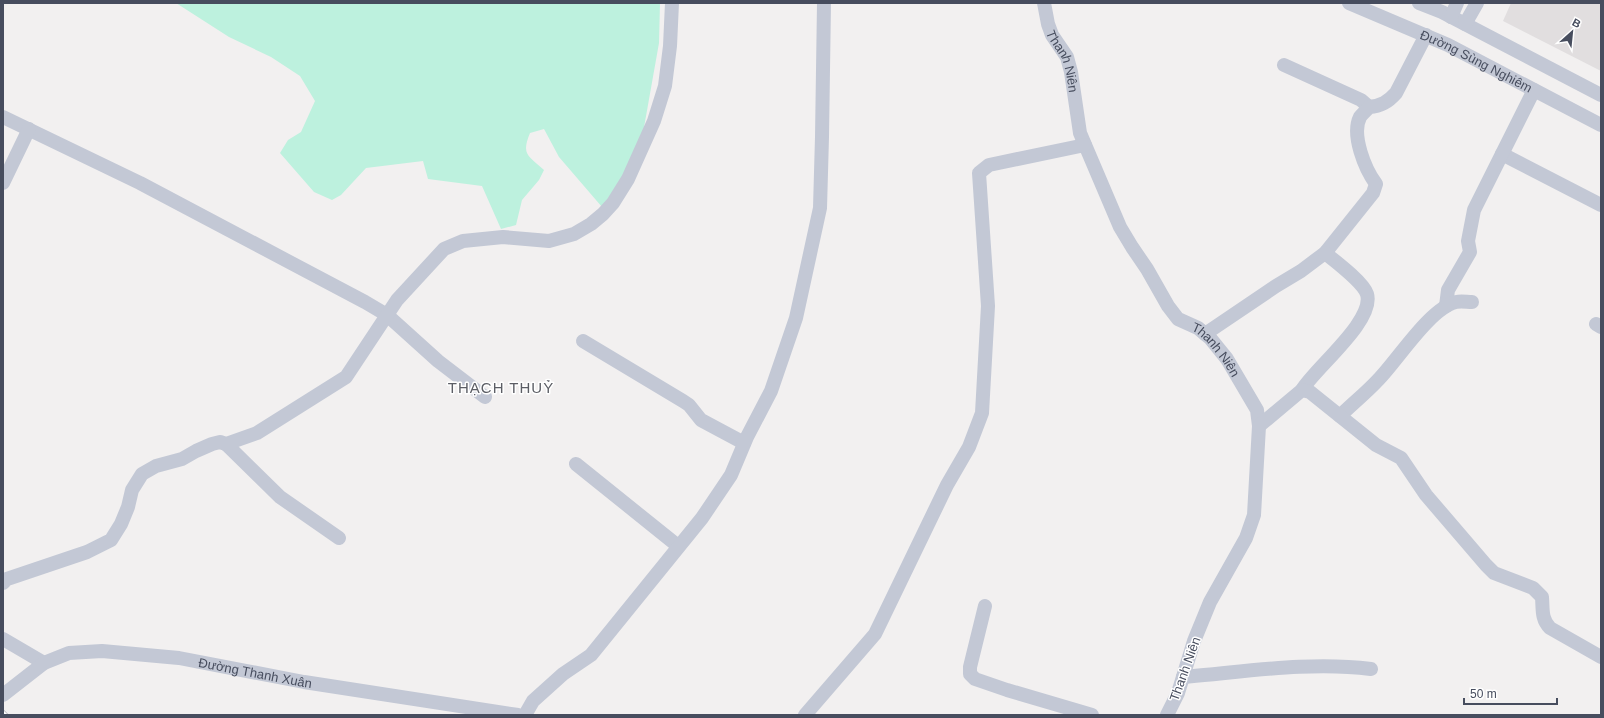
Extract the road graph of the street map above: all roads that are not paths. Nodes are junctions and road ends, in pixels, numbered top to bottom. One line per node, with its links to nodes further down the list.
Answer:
1 (672, 3): 25 (street)
2 (824, 3): 32 (street)
3 (1044, 3): 18 (street, Thanh Niên)
4 (1348, 3): 10 (street, Đường Sùng Nghiêm)
5 (1419, 3): 8 (street, Đường Sùng Nghiêm)
6 (1457, 3): 8 (street)
7 (1477, 3): 9 (street)
8 (1451, 17): 9 (street, Đường Sùng Nghiêm)
9 (1465, 24): 13 (street, Đường Sùng Nghiêm)
10 (1426, 35): 12 (street, Đường Sùng Nghiêm); 14 (street)
11 (1284, 65): 14 (street)
12 (1534, 90): 16 (street, Đường Sùng Nghiêm); 19 (street)
13 (1601, 95)
14 (1369, 108): 22 (street)
15 (3, 117): 17 (street)
16 (1601, 125)
17 (29, 129): 20 (street); 25 (street)
18 (1085, 145): 26 (street, Thanh Niên); 48 (street)
19 (1502, 154): 21 (street); 24 (street)
20 (3, 183)
21 (1601, 205)
22 (1326, 253): 26 (street); 28 (street)
23 (1472, 302): 24 (street)
24 (1446, 306): 30 (street)
25 (387, 315): 29 (street); 33 (street)
26 (1205, 334): 31 (street, Thanh Niên)
27 (583, 341): 32 (street)
28 (1302, 390): 30 (street); 31 (street)
29 (485, 397)
30 (1340, 416): 40 (street)
31 (1259, 426): 43 (street, Thanh Niên)
32 (744, 443): 36 (street)
33 (226, 444): 35 (street); 37 (street)
34 (576, 464): 36 (street)
35 (339, 538)
36 (678, 546): 47 (street)
37 (3, 583)
38 (985, 606): 49 (street)
39 (3, 639): 41 (street)
40 (1601, 657)
41 (44, 663): 44 (street, Đường Thanh Xuân); 45 (street, Đường Thanh Xuân)
42 (1371, 669): 43 (street)
43 (1183, 677): 50 (street, Thanh Niên)
44 (3, 695)
45 (437, 709): 46 (street, Đường Thanh Xuân)
46 (518, 715)
47 (525, 715)
48 (805, 715)
49 (1092, 715)
50 (1167, 715)

